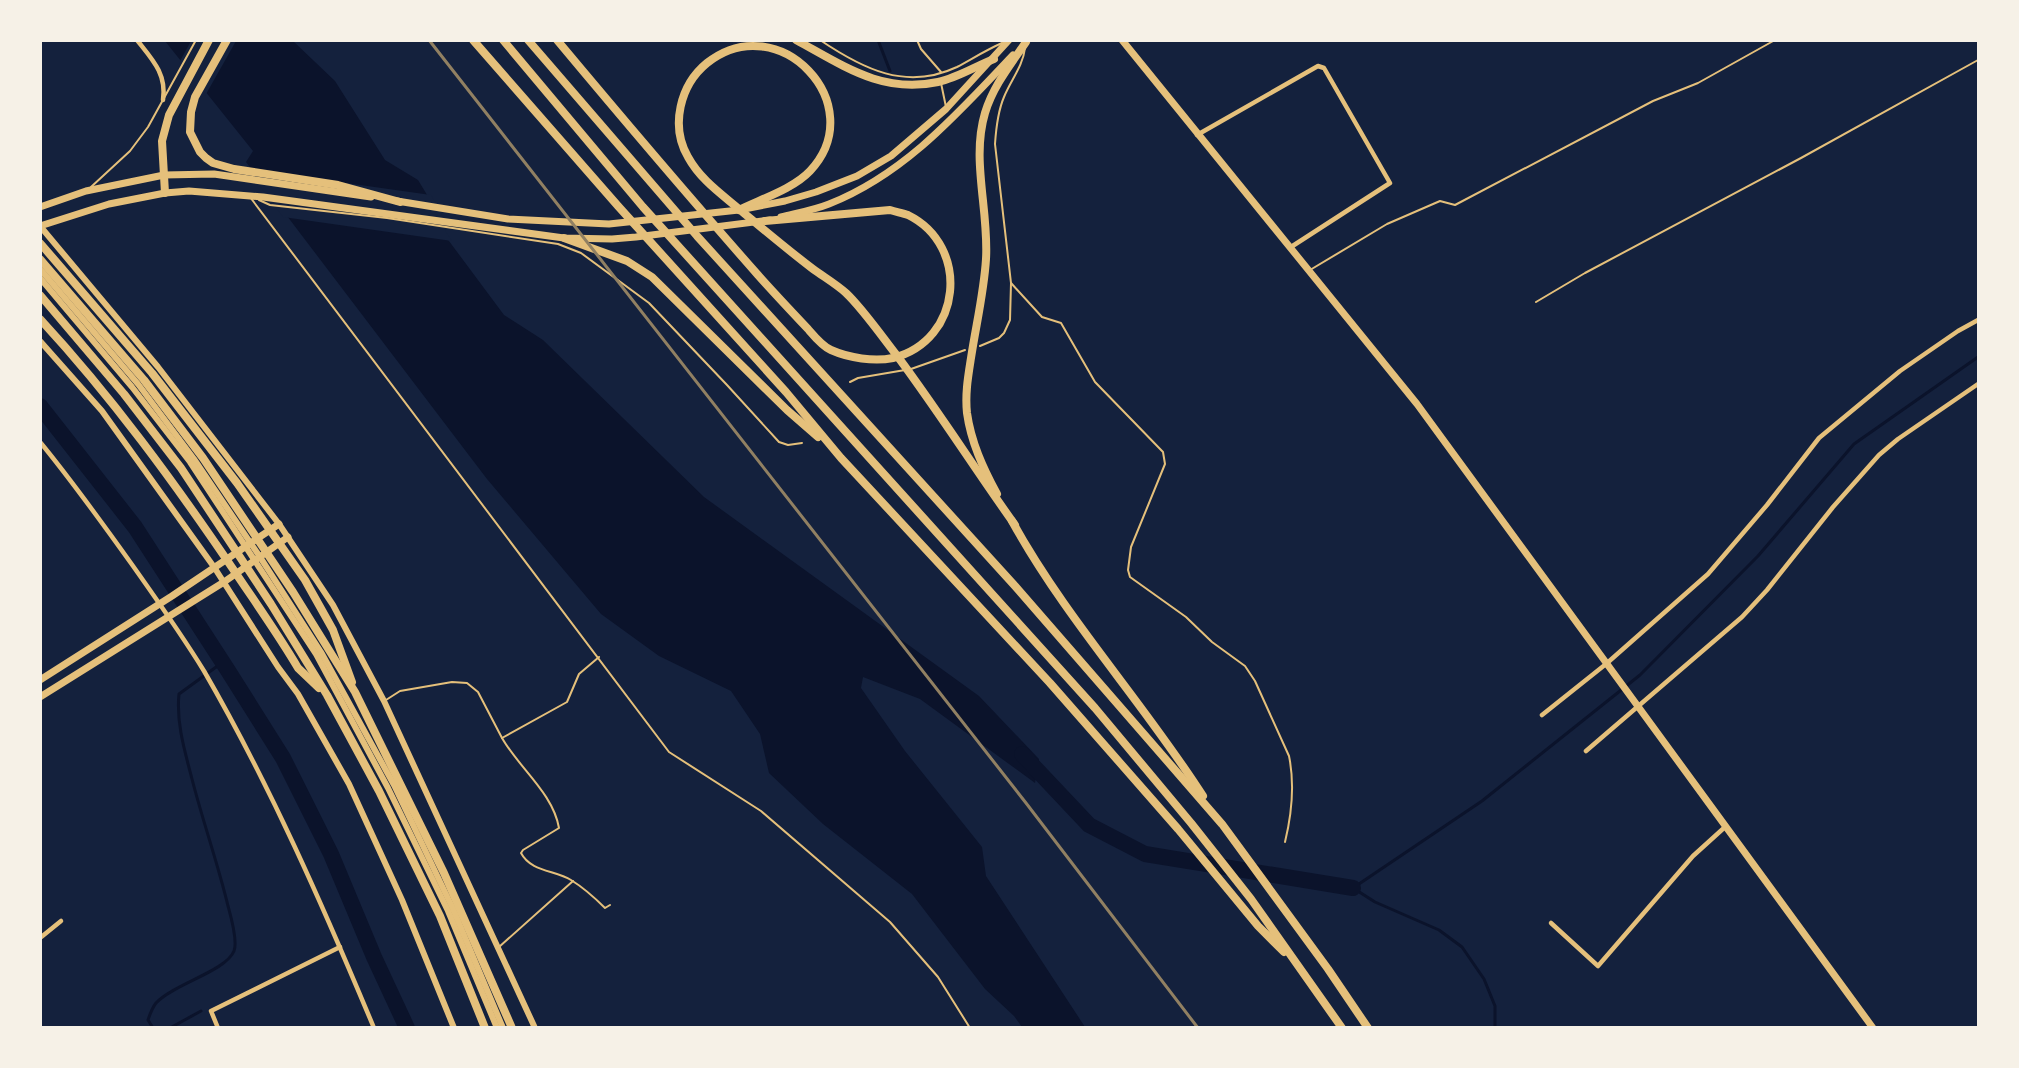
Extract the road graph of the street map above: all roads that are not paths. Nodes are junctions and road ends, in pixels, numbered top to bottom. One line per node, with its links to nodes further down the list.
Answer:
1 (137, 40): 19 (street)
2 (196, 40): 19 (lane)
3 (209, 40): 22 (highway)
4 (227, 40): 26 (highway)
5 (473, 40): 50 (highway)
6 (503, 40): 81 (highway)
7 (528, 40): 71 (highway)
8 (557, 40): 29 (highway)
9 (796, 40): 18 (highway)
10 (820, 40): 18 (lane)
11 (917, 40): 18 (lane)
12 (1122, 40): 21 (main road)
13 (1775, 40): 36 (lane)
14 (1009, 41): 16 (main road); 18 (lane)
15 (1027, 41): 29 (main road); 38 (lane); 52 (highway)
16 (994, 59): 18 (highway); 20 (main road)
17 (1978, 60): 40 (lane)
18 (942, 77): 20 (lane)
19 (163, 100): 23 (lane)
20 (946, 109): 28 (main road)
21 (1197, 135): 33 (main road); 33 (street)
22 (164, 175): 23 (main road); 24 (highway); 26 (main road)
23 (86, 191): 27 (main road)
24 (165, 193): 25 (main road); 30 (main road)
25 (248, 195): 31 (main road); 49 (lane); 60 (lane)
26 (400, 202): 28 (main road)
27 (40, 207)
28 (739, 210): 52 (highway)
29 (765, 221): 31 (main road)
30 (40, 226): 51 (street)
31 (564, 238): 50 (highway)
32 (40, 243): 63 (highway)
33 (1291, 247): 36 (main road)
34 (40, 260): 63 (highway)
35 (40, 269): 54 (street)
36 (1309, 270): 61 (main road)
37 (40, 278): 54 (street)
38 (1011, 283): 44 (lane); 73 (lane)
39 (40, 295): 64 (highway)
40 (1536, 302)
41 (1978, 320): 61 (street)
42 (43, 322): 64 (highway)
43 (40, 341): 56 (street)
44 (980, 346)
45 (966, 350): 46 (lane)
46 (850, 382)
47 (1978, 384): 67 (street)
48 (40, 442): 58 (street)
49 (802, 443)
50 (841, 458): 81 (highway)
51 (279, 524): 53 (street); 54 (main road)
52 (1015, 525): 71 (highway)
53 (288, 537): 55 (main road); 66 (street)
54 (249, 545): 55 (street); 56 (main road)
55 (257, 559): 57 (main road); 86 (street); 87 (street)
56 (214, 567): 57 (street); 58 (main road)
57 (224, 582): 59 (main road); 84 (street)
58 (160, 604): 59 (street); 62 (main road)
59 (169, 617): 65 (main road); 79 (street)
60 (599, 657): 69 (lane); 90 (lane)
61 (1606, 664): 67 (main road); 68 (street)
62 (40, 680)
63 (355, 692): 88 (highway)
64 (327, 695): 85 (highway)
65 (40, 697)
66 (384, 701): 69 (lane); 80 (street)
67 (1638, 707): 70 (street); 72 (main road)
68 (1542, 715)
69 (501, 738): 74 (lane)
70 (1586, 751)
71 (1222, 824): 92 (highway)
72 (1725, 827): 77 (street); 93 (main road)
73 (1286, 842)
74 (573, 881): 75 (lane); 80 (lane)
75 (610, 905)
76 (61, 921): 78 (street)
77 (1551, 923)
78 (40, 938)
79 (340, 947): 82 (street); 83 (street)
80 (498, 948): 89 (street)
81 (1299, 966): 91 (highway)
82 (218, 1028)
83 (374, 1028)
84 (454, 1028)
85 (485, 1028)
86 (497, 1028)
87 (503, 1028)
88 (512, 1028)
89 (535, 1028)
90 (970, 1028)
91 (1342, 1028)
92 (1368, 1028)
93 (1873, 1028)

